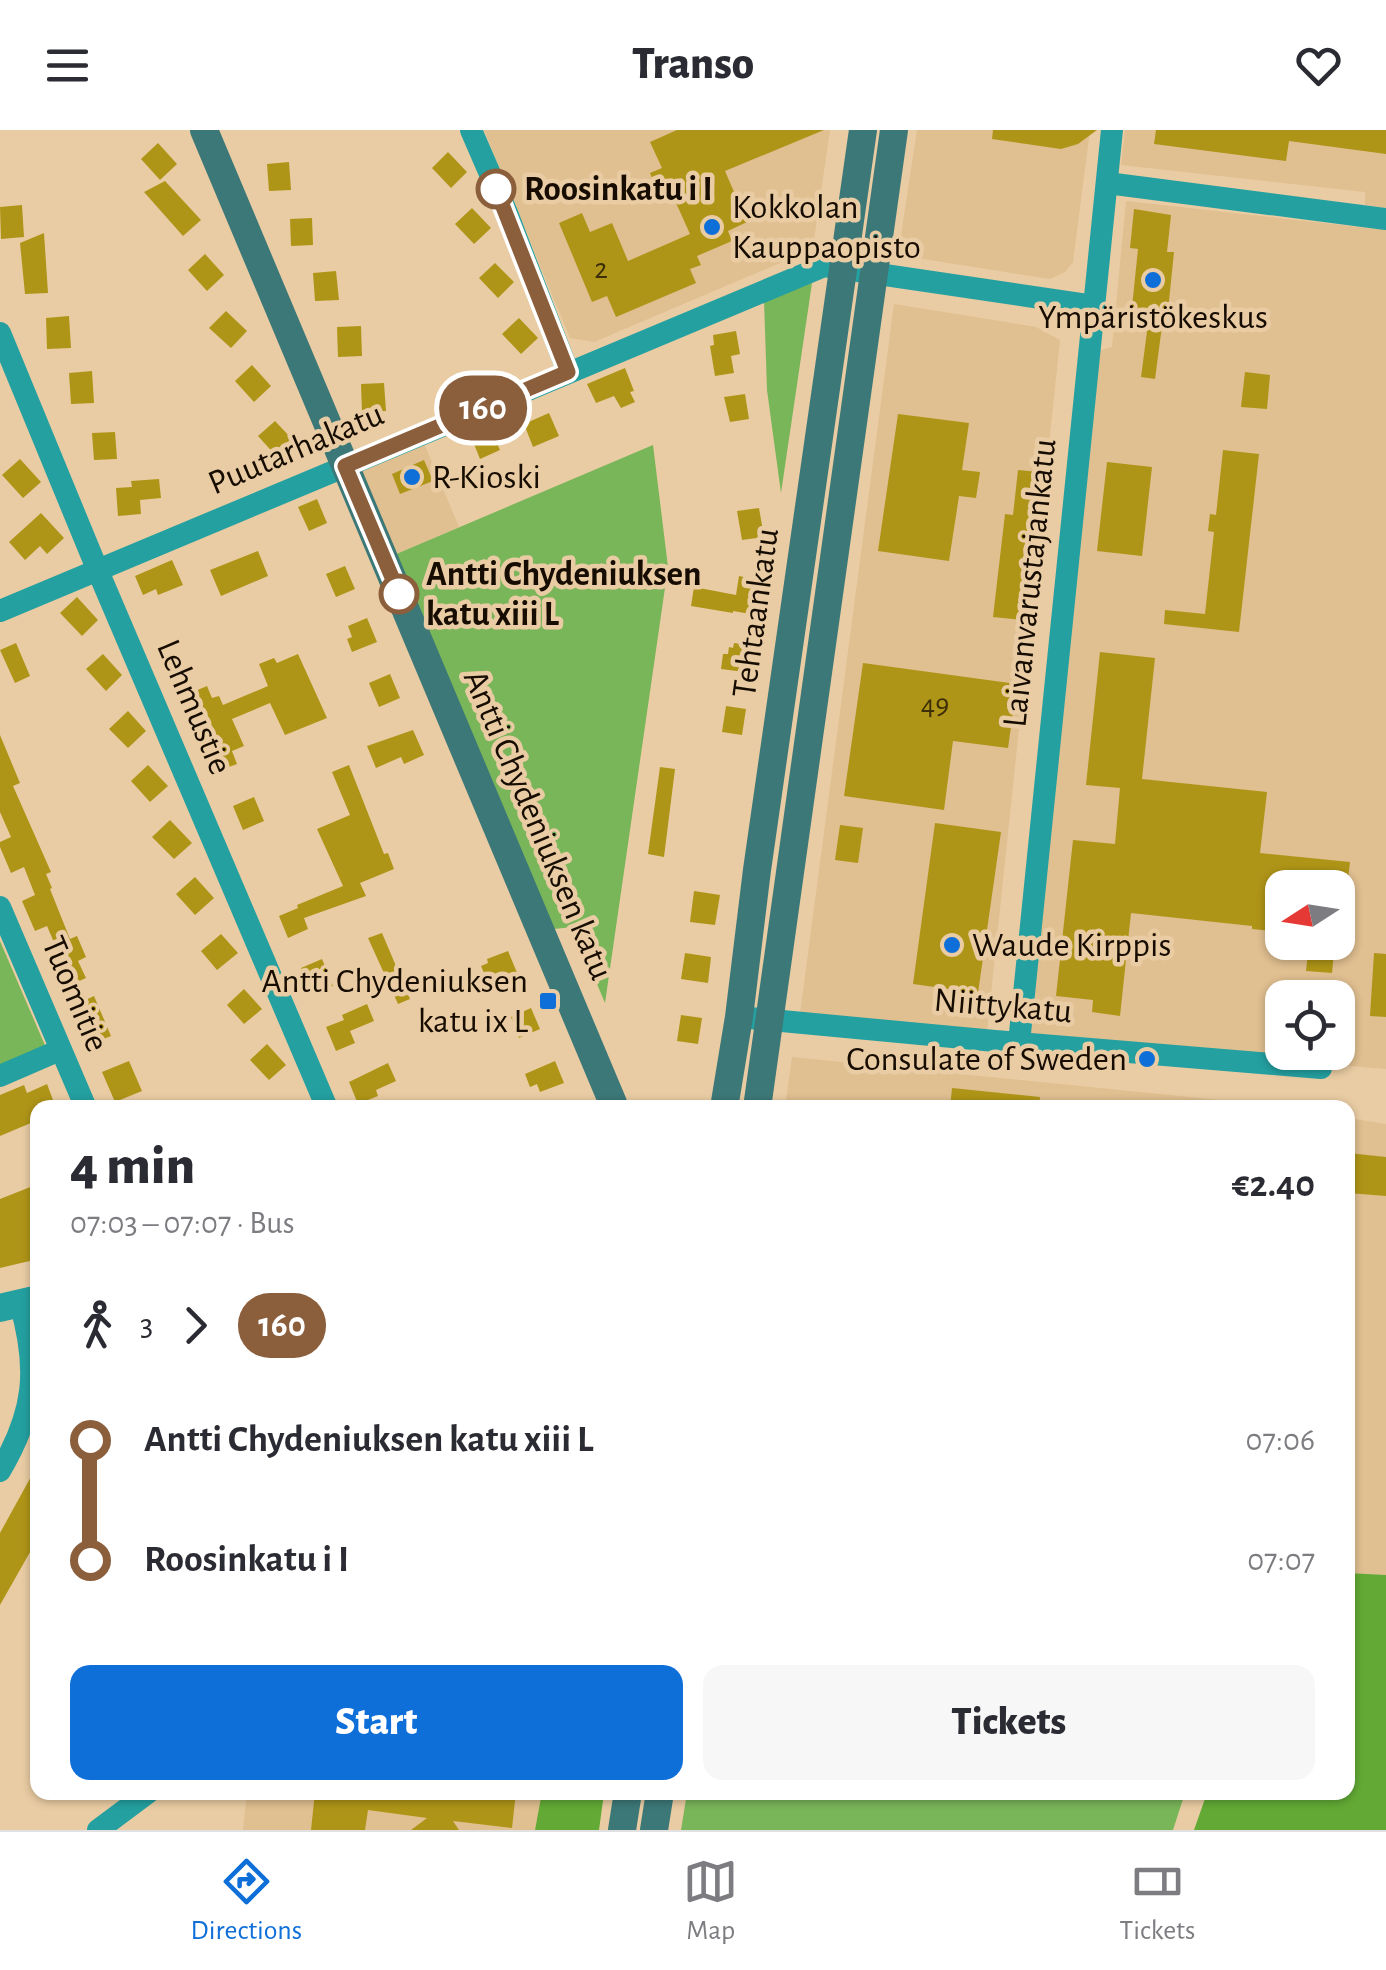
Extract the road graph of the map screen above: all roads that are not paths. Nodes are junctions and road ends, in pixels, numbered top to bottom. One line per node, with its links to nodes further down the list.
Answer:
1 (204, 130): 13 (main road, Antti Chydeniuksen katu)
2 (471, 130): 12 (street)
3 (863, 130): 8 (main road, Tehtaankatu)
4 (894, 130): 9 (main road, Tehtaankatu)
5 (1112, 130): 6 (street, Laivanvarustajankatu)
6 (1107, 183): 7 (street); 10 (street, Laivanvarustajankatu)
7 (1386, 219)
8 (842, 268): 9 (street); 12 (street, Puutarhakatu); 17 (main road, Tehtaankatu)
9 (874, 273): 10 (street); 18 (main road, Tehtaankatu)
10 (1094, 306): 19 (street, Laivanvarustajankatu)
11 (0, 333): 14 (street, Lehmustie)
12 (568, 372): 13 (street, Puutarhakatu)
13 (345, 466): 14 (street, Puutarhakatu); 25 (main road, Antti Chydeniuksen katu)
14 (98, 571): 15 (street, Puutarhakatu); 24 (street, Lehmustie)
15 (0, 611)
16 (0, 907): 20 (street, Tuomitie)
17 (739, 1017): 18 (street, Niittykatu); 26 (main road, Tehtaankatu)
18 (770, 1020): 19 (street, Niittykatu); 27 (main road, Tehtaankatu)
19 (1018, 1043): 21 (street, Niittykatu)
20 (60, 1050): 22 (street); 23 (street, Tuomitie)
21 (1265, 1063)
22 (0, 1076)
23 (82, 1100)
24 (324, 1100)
25 (612, 1100)
26 (725, 1100)
27 (758, 1100)
28 (19, 1303): 29 (street)
29 (30, 1349)
30 (30, 1400): 31 (street)
31 (0, 1471)
32 (138, 1800): 35 (street)
33 (627, 1800): 36 (main road)
34 (659, 1800): 37 (main road)
35 (98, 1830)
36 (622, 1830)
37 (654, 1830)

